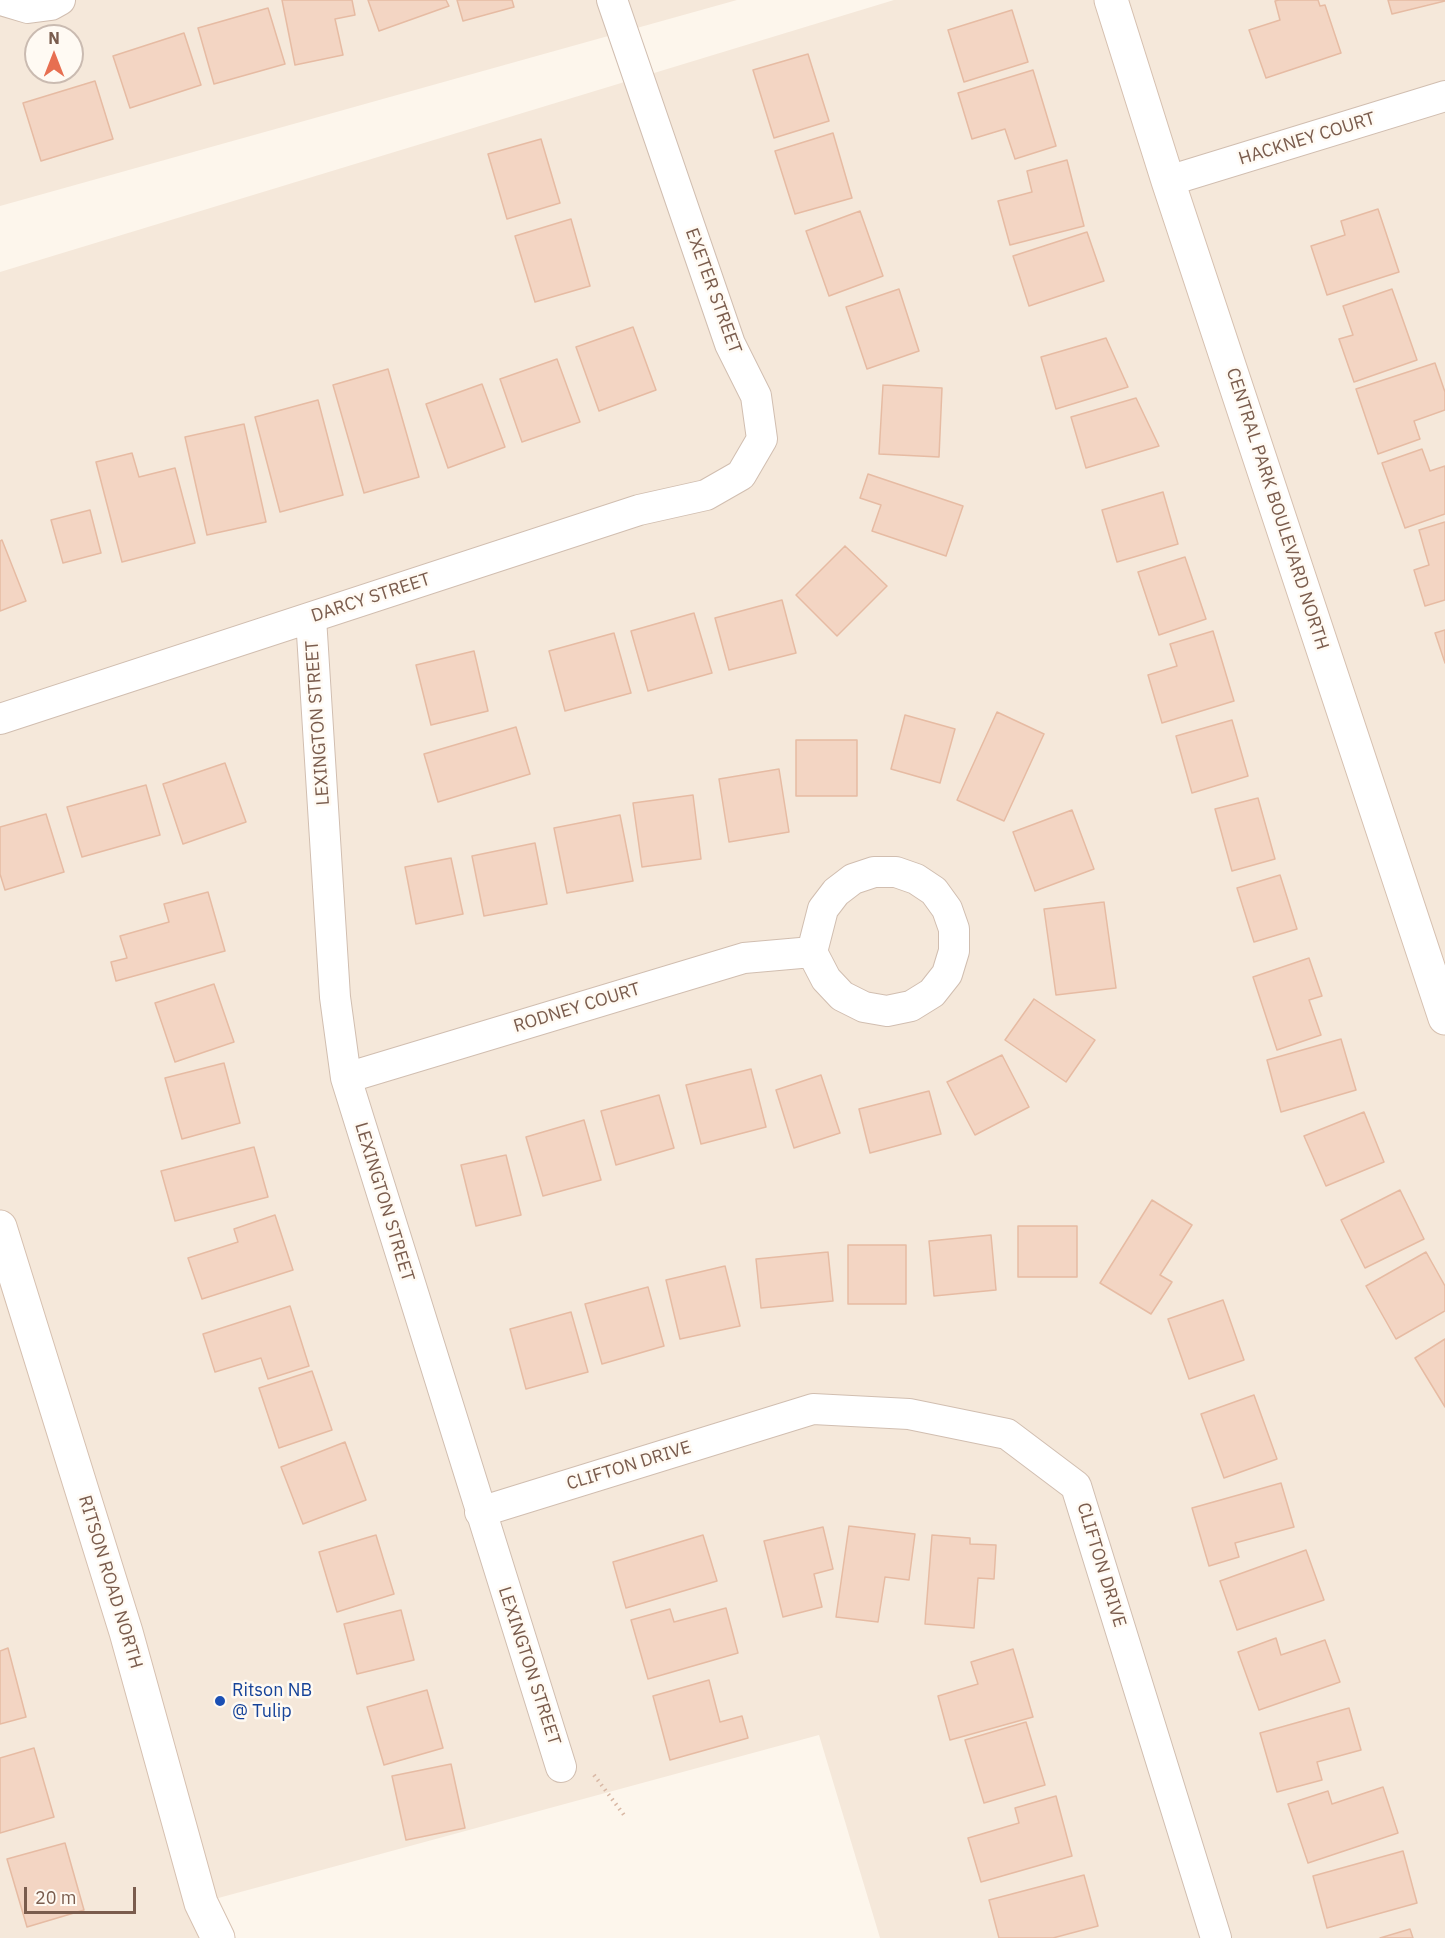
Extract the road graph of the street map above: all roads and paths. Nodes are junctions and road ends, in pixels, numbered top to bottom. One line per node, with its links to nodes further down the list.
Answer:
1 (1, 0): 2 (street)
2 (60, 0)
3 (612, 0): 7 (street, EXETER STREET)
4 (1111, 0): 6 (street, CENTRAL PARK BOULEVARD NORTH)
5 (1445, 96): 6 (street, HACKNEY COURT)
6 (1168, 181): 11 (street, CENTRAL PARK BOULEVARD NORTH)
7 (639, 510): 8 (street, DARCY STREET)
8 (311, 618): 9 (street, DARCY STREET); 12 (street, LEXINGTON STREET)
9 (0, 719)
10 (812, 952): 10 (street); 12 (street, RODNEY COURT)
11 (1445, 1018)
12 (346, 1078): 14 (street, LEXINGTON STREET)
13 (0, 1227): 17 (street, RITSON ROAD NORTH)
14 (480, 1512): 15 (street, LEXINGTON STREET); 18 (street, CLIFTON DRIVE)
15 (561, 1767): 16 (path)
16 (624, 1815)
17 (218, 1938)
18 (1216, 1938)

